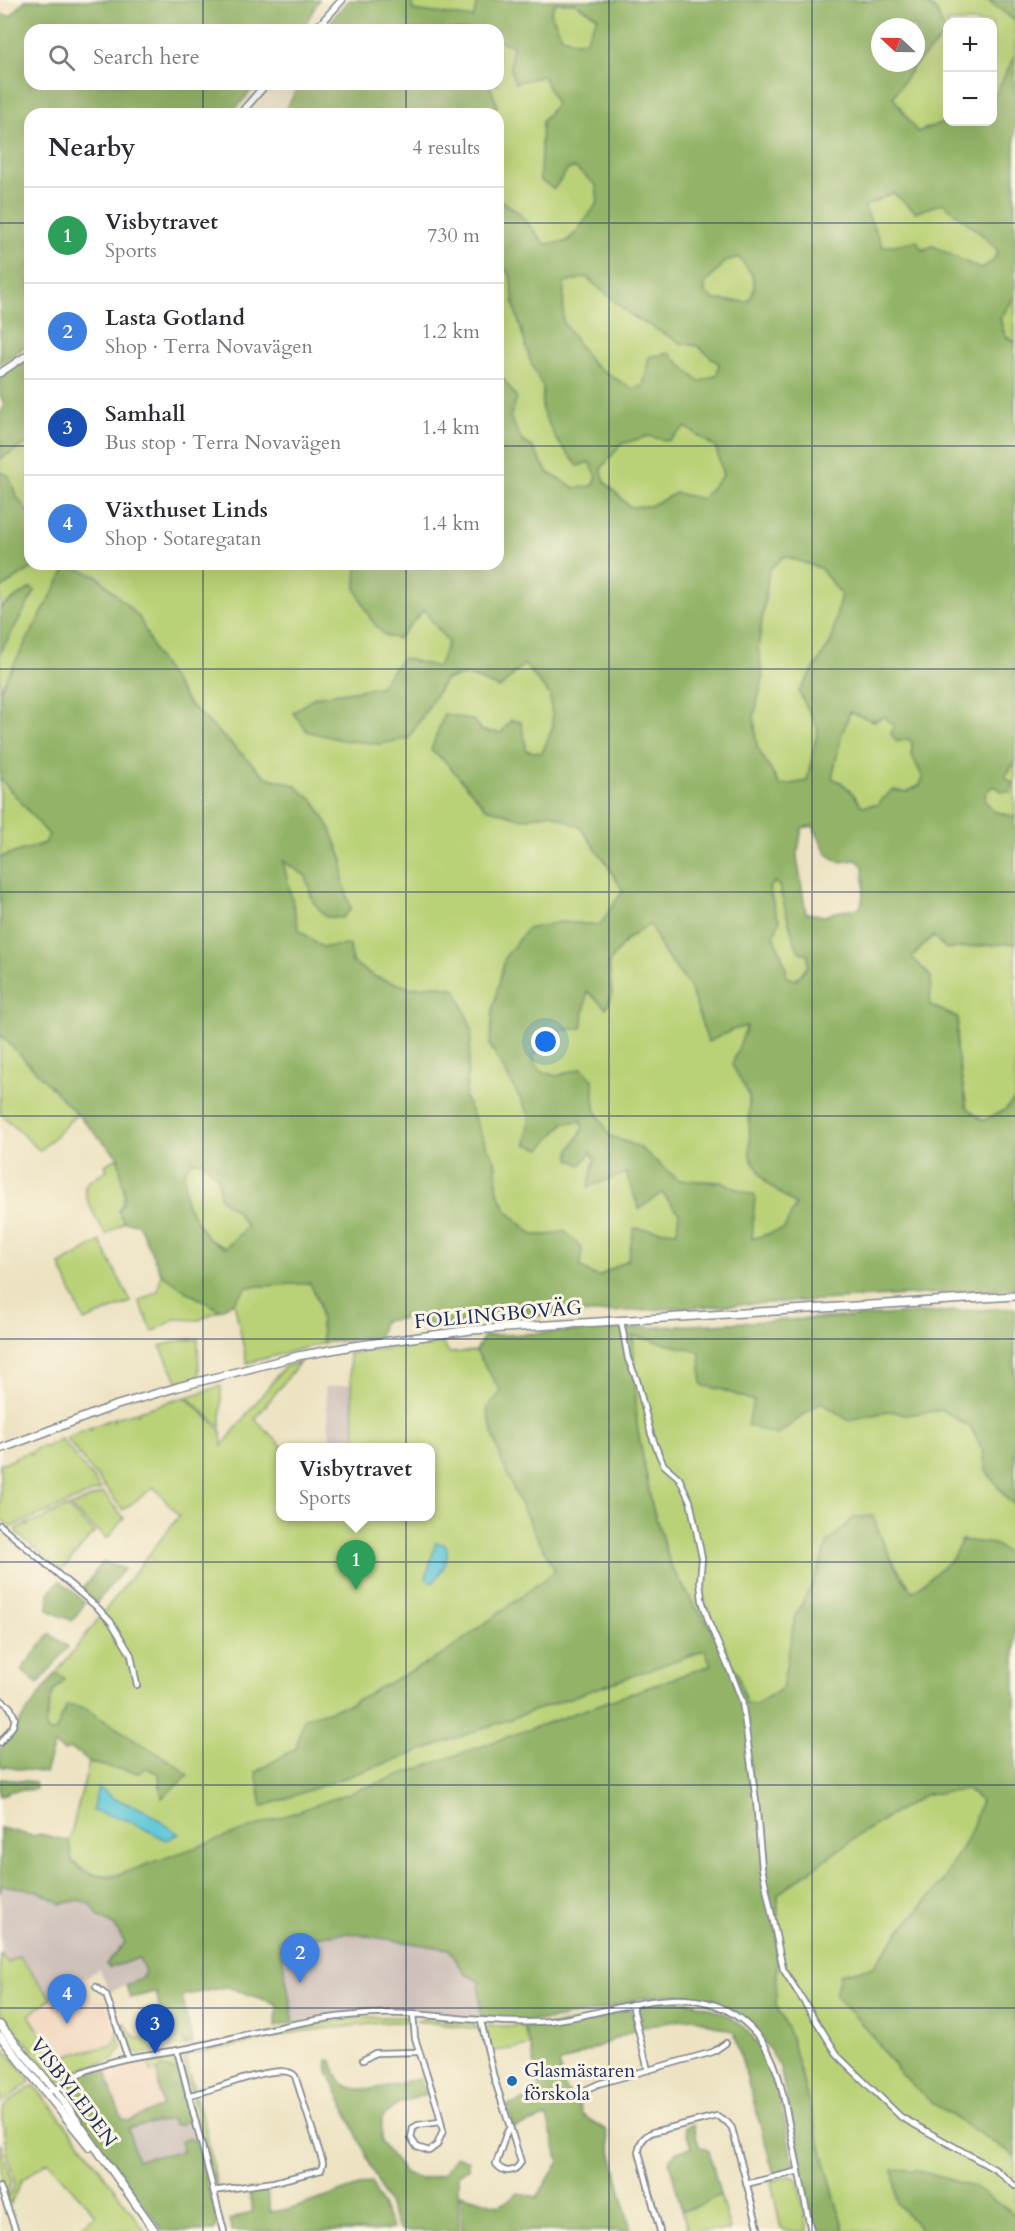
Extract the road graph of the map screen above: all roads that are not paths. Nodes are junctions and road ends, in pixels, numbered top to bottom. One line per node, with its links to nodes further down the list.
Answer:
1 (342, 0): 2 (street)
2 (320, 24)
3 (261, 90): 4 (street)
4 (245, 108)
5 (24, 357): 6 (street)
6 (0, 373)
7 (1015, 1296): 8 (main road, FOLLINGBOVÄG)
8 (621, 1321): 9 (main road, FOLLINGBOVÄG); 35 (street)
9 (0, 1449)
10 (0, 1525): 11 (street)
11 (137, 1685)
12 (0, 1699): 13 (street)
13 (0, 1743)
14 (96, 1987): 23 (street)
15 (632, 2004): 17 (street); 25 (street); 32 (street)
16 (413, 2014): 17 (street); 21 (street); 22 (street)
17 (481, 2021): 31 (street)
18 (0, 2025): 26 (main road, VISBYLEDEN)
19 (0, 2036): 28 (main road, VISBYLEDEN)
20 (726, 2043): 25 (street)
21 (177, 2050): 23 (street); 29 (street)
22 (418, 2052): 24 (street); 30 (street)
23 (128, 2058): 26 (street)
24 (363, 2060)
25 (648, 2070): 27 (street)
26 (55, 2090): 28 (street); 33 (main road, VISBYLEDEN)
27 (583, 2091)
28 (46, 2092): 33 (main road, VISBYLEDEN)
29 (188, 2095): 37 (street); 37 (street)
30 (439, 2122): 30 (street)
31 (510, 2127): 31 (street)
32 (799, 2171): 34 (street); 43 (street)
33 (118, 2181): 39 (main road, VISBYLEDEN)
34 (746, 2184): 41 (street); 42 (street)
35 (1015, 2186)
36 (0, 2187): 38 (street)
37 (213, 2191): 40 (street)
38 (16, 2231)
39 (154, 2231)
40 (224, 2231)
41 (660, 2231)
42 (759, 2231)
43 (811, 2231)

